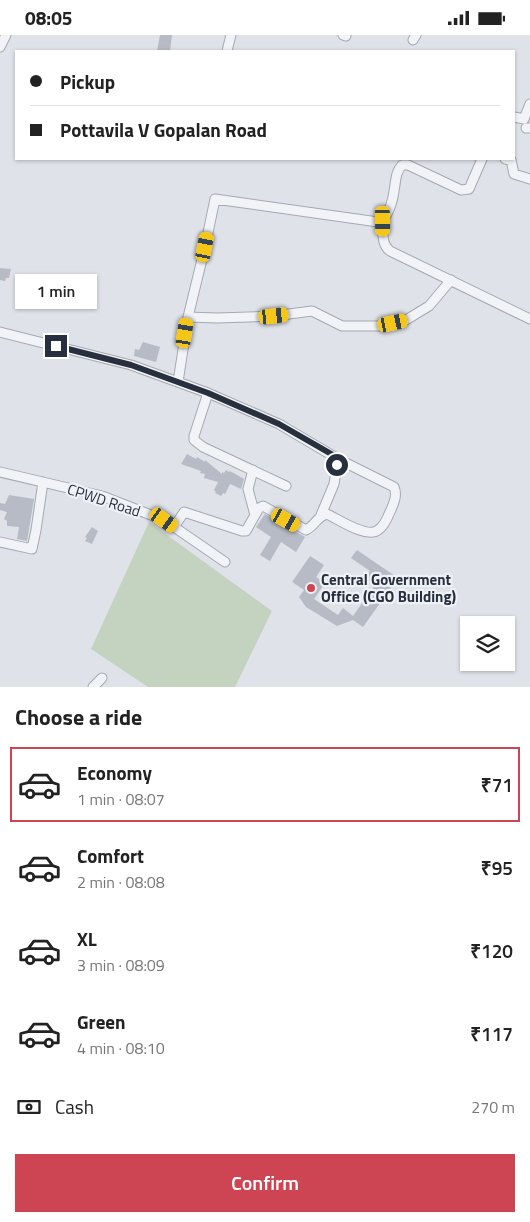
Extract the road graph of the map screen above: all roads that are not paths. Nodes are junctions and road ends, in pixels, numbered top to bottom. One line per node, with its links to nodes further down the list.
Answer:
1 (6, 35): 3 (street)
2 (231, 35): 4 (street)
3 (0, 47)
4 (227, 50)
5 (530, 104): 6 (street)
6 (515, 117)
7 (482, 160): 10 (street)
8 (511, 160): 9 (street)
9 (530, 179)
10 (383, 221): 11 (street); 12 (street)
11 (451, 280): 12 (street); 13 (street)
12 (188, 317): 15 (street)
13 (530, 319)
14 (0, 332): 15 (street)
15 (178, 382): 16 (street)
16 (208, 393): 17 (street); 18 (street)
17 (340, 459): 23 (street); 23 (street)
18 (252, 470): 21 (street); 22 (street)
19 (0, 472): 20 (street, CPWD Road)
20 (43, 482): 24 (street, CPWD Road); 25 (street)
21 (286, 486)
22 (255, 515): 23 (street); 24 (street)
23 (321, 515)
24 (174, 527): 26 (street, CPWD Road)
25 (0, 541)
26 (225, 562)
27 (102, 678): 28 (street)
28 (93, 687)

